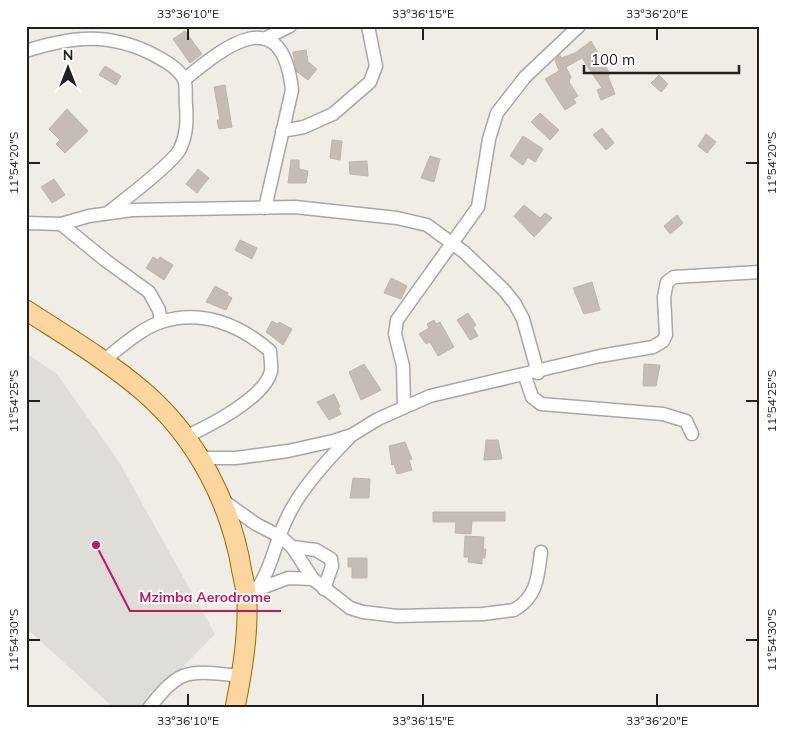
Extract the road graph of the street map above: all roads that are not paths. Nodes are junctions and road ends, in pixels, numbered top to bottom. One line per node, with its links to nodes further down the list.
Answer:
1 (290, 26): 4 (street)
2 (368, 26): 7 (street)
3 (579, 26): 12 (street)
4 (266, 38): 6 (street); 7 (street)
5 (26, 50): 6 (street)
6 (184, 80): 9 (street)
7 (282, 132): 8 (street)
8 (265, 208): 9 (street); 12 (street)
9 (110, 212): 11 (street)
10 (26, 222): 11 (street)
11 (61, 224): 15 (street)
12 (451, 243): 17 (street); 19 (street)
13 (759, 273): 17 (street)
14 (26, 310): 16 (main road)
15 (161, 322): 16 (street); 22 (street)
16 (104, 360): 22 (main road)
17 (538, 373): 18 (street)
18 (525, 376): 19 (street); 20 (street)
19 (404, 407): 21 (street)
20 (692, 434)
21 (352, 435): 23 (street); 25 (street)
22 (185, 437): 23 (main road)
23 (201, 458): 24 (main road)
24 (222, 500): 25 (street); 30 (main road)
25 (281, 537): 26 (street); 30 (street)
26 (292, 547): 28 (street); 29 (street)
27 (541, 552): 29 (street)
28 (313, 579): 29 (street); 30 (street)
29 (324, 589)
30 (253, 595): 31 (main road)
31 (242, 676): 32 (street); 33 (main road)
32 (148, 708)
33 (235, 708)

